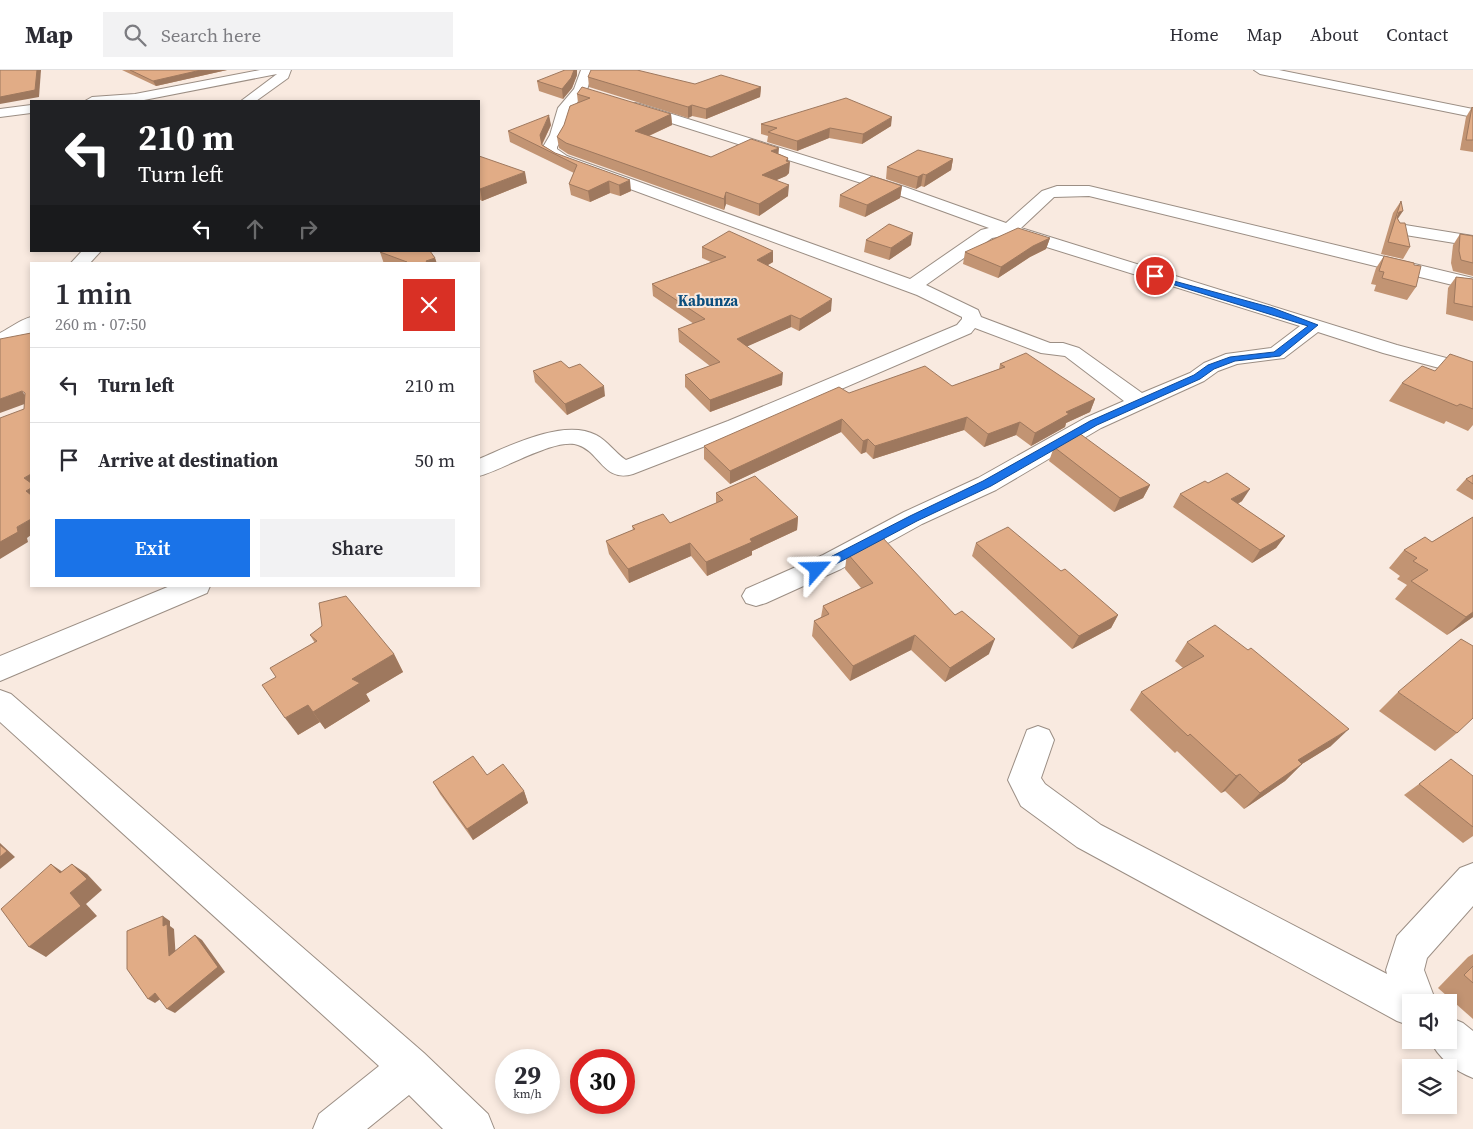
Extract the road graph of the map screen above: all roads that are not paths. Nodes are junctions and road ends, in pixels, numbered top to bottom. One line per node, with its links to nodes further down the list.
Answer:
1 (279, 70): 5 (street)
2 (285, 70): 6 (street)
3 (587, 70): 17 (street)
4 (1260, 70): 10 (street)
5 (138, 100)
6 (249, 100)
7 (618, 102): 12 (street)
8 (30, 109): 9 (street)
9 (0, 113)
10 (1473, 114)
11 (1400, 229): 13 (street)
12 (1009, 230): 16 (street); 17 (street); 20 (street)
13 (1473, 242)
14 (91, 252): 15 (street)
15 (81, 262)
16 (1473, 284)
17 (911, 287): 18 (street)
18 (972, 320): 23 (street); 24 (street)
19 (30, 324): 21 (street)
20 (1314, 325): 22 (street); 23 (street)
21 (0, 340)
22 (1473, 372)
23 (1136, 402): 26 (street)
24 (480, 468)
25 (195, 587): 27 (street)
26 (756, 596)
27 (0, 669)
28 (0, 703): 35 (street)
29 (1038, 740): 32 (street)
30 (1473, 880): 31 (street)
31 (1414, 994)
32 (1402, 1002)
33 (1457, 1044): 34 (street)
34 (1473, 1058)
35 (410, 1067): 36 (street); 37 (street)
36 (334, 1129)
37 (473, 1129)

